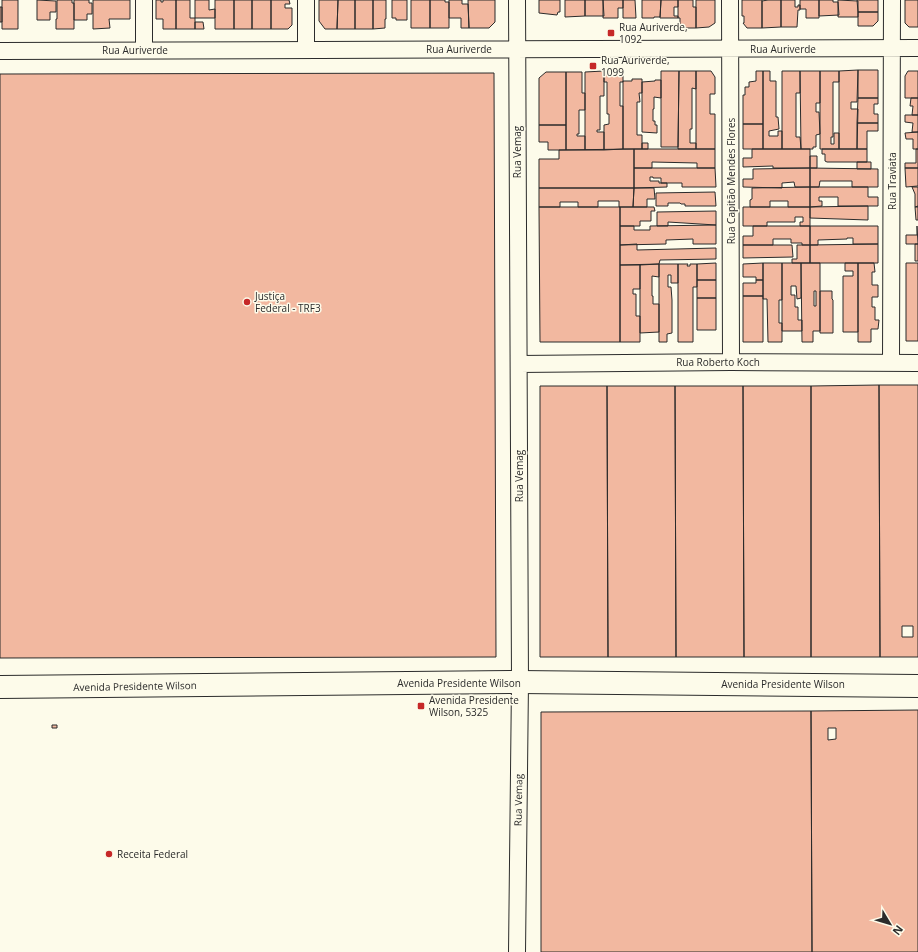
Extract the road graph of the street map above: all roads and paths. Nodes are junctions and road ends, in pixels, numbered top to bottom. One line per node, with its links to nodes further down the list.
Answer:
1 (144, 0): 11 (street)
2 (306, 0): 8 (street)
3 (517, 0): 9 (street, Rua Vemag)
4 (730, 0): 10 (street, Rua Capitão Mendes Flores)
5 (892, 0): 6 (street, Rua Traviata)
6 (893, 48): 7 (street, Rua Auriverde); 10 (street, Rua Auriverde); 14 (street, Rua Traviata)
7 (918, 48)
8 (306, 49): 9 (street, Rua Auriverde); 11 (street, Rua Auriverde)
9 (517, 49): 10 (street, Rua Auriverde); 16 (street, Rua Vemag)
10 (730, 49): 13 (street, Rua Capitão Mendes Flores)
11 (144, 50): 12 (street, Rua Auriverde)
12 (0, 51)
13 (731, 362): 14 (street, Rua Roberto Koch); 16 (street, Rua Roberto Koch)
14 (891, 363): 15 (street, Rua Roberto Koch)
15 (918, 363)
16 (518, 364): 17 (street, Rua Vemag)
17 (520, 682): 18 (main road, Avenida Presidente Wilson); 19 (main road, Avenida Presidente Wilson); 20 (street, Rua Vemag)
18 (918, 686)
19 (0, 687)
20 (517, 952)

